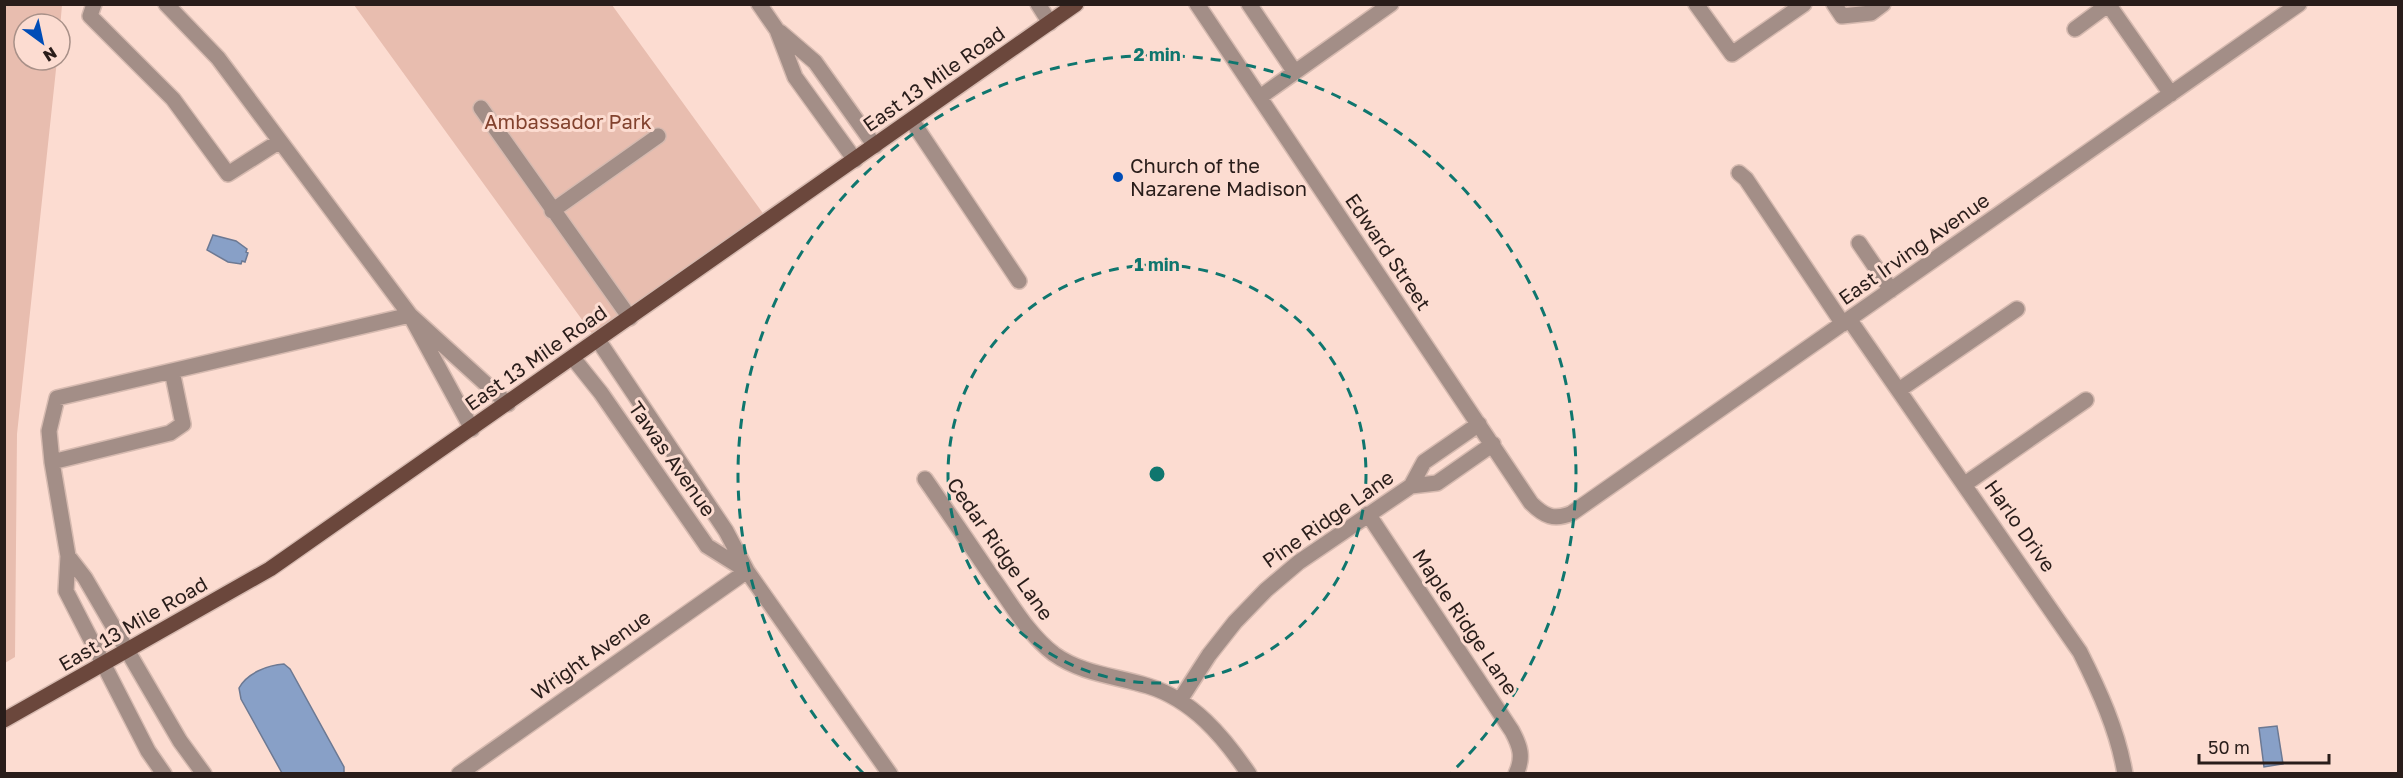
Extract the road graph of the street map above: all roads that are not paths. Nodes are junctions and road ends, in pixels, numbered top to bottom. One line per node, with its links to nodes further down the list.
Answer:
1 (94, 4): 24 (street)
2 (166, 4): 24 (street)
3 (759, 4): 17 (street)
4 (1038, 4): 15 (street)
5 (1197, 4): 20 (street, Edward Street)
6 (1249, 4): 18 (street)
7 (1391, 4): 18 (street)
8 (1696, 4): 9 (street)
9 (1804, 4)
10 (1834, 4): 11 (street)
11 (1883, 4)
12 (2299, 4): 19 (street, East Irving Avenue)
13 (2109, 5): 16 (street); 19 (street)
14 (1072, 6): 15 (main road, East 13 Mile Road)
15 (1050, 23): 22 (main road, East 13 Mile Road)
16 (2074, 29)
17 (777, 30): 25 (street); 26 (street)
18 (1294, 70): 20 (street)
19 (2171, 94): 31 (street, East Irving Avenue)
20 (1260, 97): 42 (street, Edward Street)
21 (481, 108): 28 (street)
22 (912, 121): 25 (main road, East 13 Mile Road); 30 (street)
23 (658, 136): 28 (street)
24 (280, 141): 33 (street)
25 (875, 146): 26 (main road, East 13 Mile Road)
26 (855, 160): 34 (main road, East 13 Mile Road)
27 (1739, 173): 35 (street, Harlo Drive)
28 (552, 211): 34 (street)
29 (1859, 243): 31 (street)
30 (1019, 281)
31 (1891, 290): 35 (street, East Irving Avenue)
32 (2017, 309): 39 (street)
33 (410, 315): 38 (street); 41 (street); 43 (street)
34 (630, 318): 36 (main road, East 13 Mile Road)
35 (1846, 321): 39 (street, Harlo Drive); 50 (street, East Irving Avenue)
36 (598, 340): 37 (main road, East 13 Mile Road); 52 (street, Tawas Avenue)
37 (573, 358): 41 (main road, East 13 Mile Road); 52 (street, Tawas Avenue)
38 (172, 371): 45 (street); 45 (street)
39 (1899, 390): 47 (street, Harlo Drive)
40 (2086, 400): 47 (street)
41 (508, 404): 43 (main road, East 13 Mile Road)
42 (1479, 424): 44 (street, Edward Street); 48 (street, Pine Ridge Lane)
43 (472, 429): 53 (main road, East 13 Mile Road)
44 (1493, 444): 48 (street, Pine Ridge Lane); 50 (street, Edward Street)
45 (52, 462): 51 (street)
46 (925, 479): 55 (street, Cedar Ridge Lane)
47 (1965, 484): 63 (street, Harlo Drive)
48 (1411, 486): 49 (street, Pine Ridge Lane)
49 (1368, 514): 55 (street, Pine Ridge Lane); 62 (street, Maple Ridge Lane)
50 (1549, 517)
51 (68, 556): 53 (street); 54 (street)
52 (747, 571): 59 (street, Wright Avenue); 60 (street, Tawas Avenue)
53 (128, 651): 54 (main road, East 13 Mile Road); 58 (street)
54 (102, 665): 56 (main road, East 13 Mile Road); 57 (street)
55 (1180, 700): 61 (street, Cedar Ridge Lane)
56 (4, 720)
57 (164, 774)
58 (204, 774)
59 (459, 774)
60 (890, 774)
61 (1249, 774)
62 (1516, 774)
63 (2125, 774)

